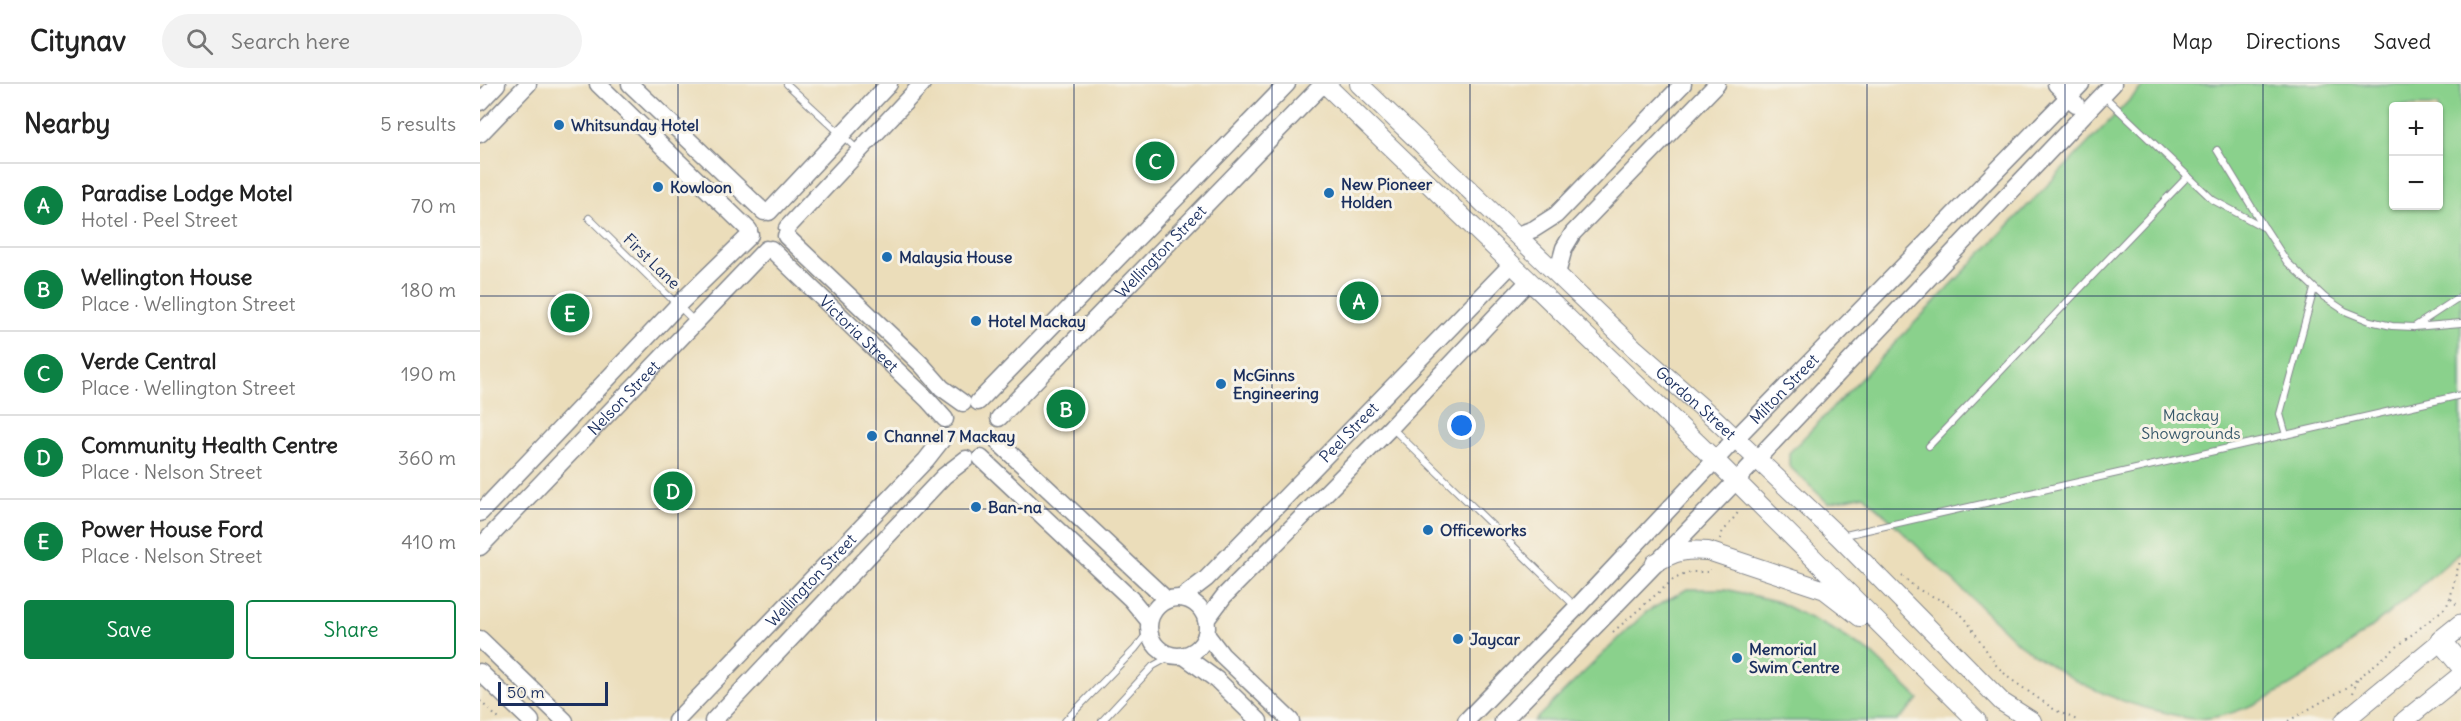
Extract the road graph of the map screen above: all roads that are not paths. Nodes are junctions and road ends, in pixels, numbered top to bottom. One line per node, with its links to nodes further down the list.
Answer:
1 (497, 84): 17 (street)
2 (528, 84): 19 (street)
3 (598, 84): 31 (street)
4 (630, 84): 26 (street)
5 (787, 84): 20 (lane)
6 (889, 84): 20 (street)
7 (922, 84): 23 (street)
8 (1287, 84): 44 (street, Wellington Street)
9 (1324, 84): 34 (main road, Gordon Street); 45 (street, Wellington Street)
10 (1359, 84): 27 (main road, Gordon Street)
11 (1683, 84): 21 (street)
12 (1717, 84): 24 (street)
13 (2056, 84): 16 (street)
14 (2080, 84): 16 (street, Milton Street)
15 (2102, 88): 18 (street, Milton Street); 25 (lane)
16 (2069, 96): 18 (street); 50 (street, Milton Street)
17 (480, 102)
18 (2086, 113): 54 (street, Milton Street)
19 (480, 134)
20 (841, 135): 23 (lane); 26 (street)
21 (1628, 140): 24 (street); 32 (street)
22 (2217, 150): 29 (lane)
23 (858, 151): 30 (street)
24 (1647, 157): 35 (street)
25 (2188, 176): 29 (lane); 52 (lane)
26 (767, 212): 30 (street); 31 (street)
27 (1494, 212): 32 (main road, Gordon Street); 36 (main road)
28 (589, 218): 39 (lane, First Lane)
29 (2265, 228): 37 (lane)
30 (786, 232): 33 (street); 44 (street, Victoria Street)
31 (750, 233): 33 (street); 39 (street, Nelson Street)
32 (1518, 235): 35 (main road, Gordon Street)
33 (768, 249): 40 (street, Nelson Street); 46 (street, Victoria Street)
34 (1512, 264): 36 (main road, Gordon Street); 61 (street, Peel Street)
35 (1557, 274): 50 (main road, Gordon Street)
36 (1529, 281): 47 (street, Peel Street); 55 (main road, Gordon Street)
37 (2314, 289): 42 (lane); 48 (lane)
38 (2461, 296): 42 (lane)
39 (678, 305): 40 (lane, First Lane); 57 (street, Nelson Street)
40 (696, 323): 59 (street, Nelson Street)
41 (2461, 323): 42 (lane)
42 (2414, 327)
43 (2461, 395): 48 (lane)
44 (970, 402): 45 (street); 46 (street)
45 (999, 418): 51 (street)
46 (945, 419): 49 (street)
47 (1391, 427): 62 (lane); 65 (street, Peel Street)
48 (2286, 435): 58 (lane)
49 (944, 437): 53 (street); 75 (street, Wellington Street)
50 (1735, 439): 54 (main road, Gordon Street); 55 (street, Milton Street)
51 (999, 443): 53 (street); 61 (street)
52 (1929, 446)
53 (973, 458): 64 (street); 76 (street, Wellington Street)
54 (1757, 459): 56 (street, Milton Street); 58 (main road, Gordon Street)
55 (1715, 460): 56 (main road, Gordon Street); 62 (street, Milton Street)
56 (1736, 481): 60 (street, Milton Street); 70 (main road, Gordon Street)
57 (480, 513)
58 (1838, 536): 84 (main road, Gordon Street)
59 (480, 547)
60 (1655, 563): 70 (main road); 82 (street, Milton Street)
61 (1174, 599): 64 (street); 65 (street)
62 (1577, 607): 81 (street, Milton Street)
63 (2460, 621): 67 (highway)
64 (1149, 626): 68 (street); 77 (lane)
65 (1206, 627): 68 (street); 80 (street)
66 (480, 639): 74 (street)
67 (2441, 641): 69 (highway); 85 (main road)
68 (1178, 656): 78 (lane); 79 (street)
69 (2461, 665)
70 (1922, 668): 83 (main road, Gordon Street)
71 (480, 672): 73 (street)
72 (2461, 675): 86 (main road)
73 (531, 721)
74 (565, 721)
75 (676, 721)
76 (713, 721)
77 (1065, 721)
78 (1102, 721)
79 (1259, 721)
80 (1291, 721)
81 (1466, 721)
82 (1503, 721)
83 (1977, 721)
84 (2032, 721)
85 (2344, 721)
86 (2404, 721)

